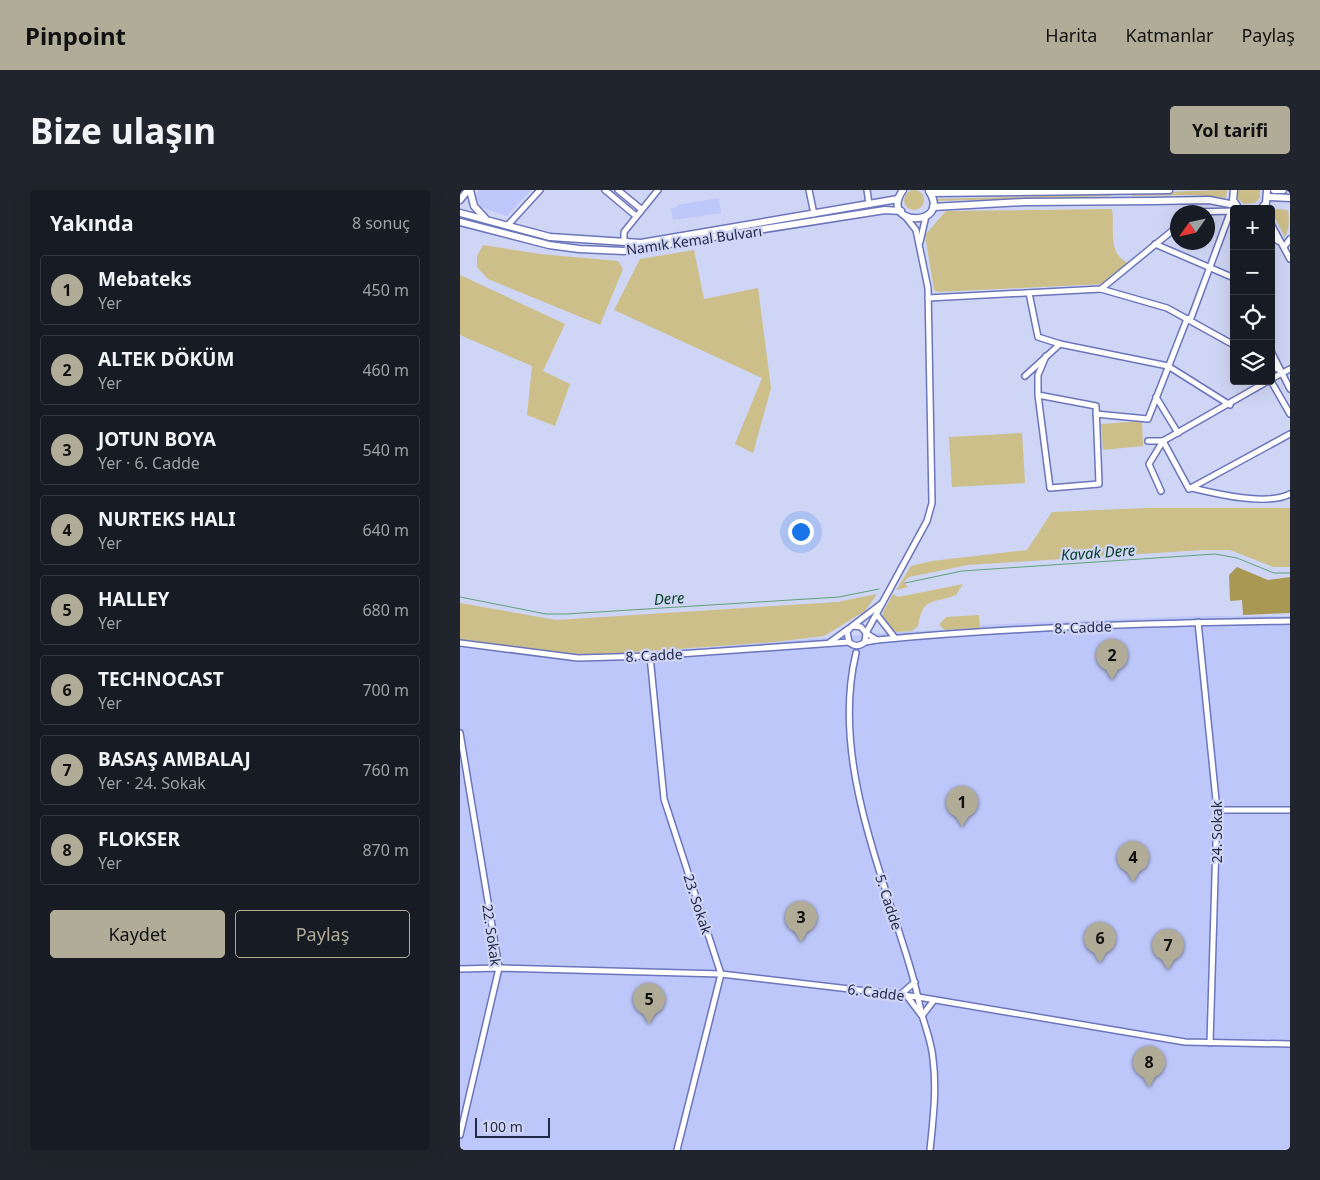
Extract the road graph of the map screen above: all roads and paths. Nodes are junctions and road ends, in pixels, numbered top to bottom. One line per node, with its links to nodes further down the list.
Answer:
1 (469, 190): 21 (main road); 36 (main road)
2 (540, 190): 39 (street)
3 (605, 190): 34 (street)
4 (618, 190): 28 (street)
5 (658, 190): 28 (street)
6 (809, 190): 33 (street)
7 (867, 190): 24 (street)
8 (903, 190): 20 (main road)
9 (1128, 190): 10 (main road); 17 (main road); 23 (main road)
10 (1159, 190): 11 (main road)
11 (1169, 190)
12 (1234, 190): 25 (main road)
13 (1274, 190): 14 (main road)
14 (1283, 190)
15 (930, 191): 16 (main road); 26 (main road)
16 (955, 191): 17 (main road)
17 (1114, 191): 22 (main road)
18 (1267, 193): 19 (main road)
19 (1290, 198)
20 (898, 199): 24 (main road, Namık Kemal Bulvarı); 32 (main road)
21 (460, 200)
22 (1114, 201): 23 (main road); 26 (main road)
23 (1128, 201): 27 (main road)
24 (869, 204): 33 (main road, Namık Kemal Bulvarı)
25 (1236, 205)
26 (933, 206): 35 (main road)
27 (1230, 207)
28 (641, 209): 34 (street)
29 (1230, 209): 30 (street)
30 (1215, 210)
31 (460, 213): 36 (main road, Namık Kemal Bulvarı)
32 (903, 213): 35 (main road, Namık Kemal Bulvarı); 48 (street); 50 (main road, Namık Kemal Bulvarı)
33 (814, 214): 45 (main road, Namık Kemal Bulvarı)
34 (636, 216): 45 (street)
35 (926, 216): 48 (street)
36 (488, 221): 39 (main road, Namık Kemal Bulvarı)
37 (1230, 223): 52 (street)
38 (460, 224): 47 (main road, Namık Kemal Bulvarı)
39 (507, 226): 42 (main road, Namık Kemal Bulvarı)
40 (1275, 231): 49 (street)
41 (1170, 233): 46 (street)
42 (550, 237): 45 (main road, Namık Kemal Bulvarı); 47 (main road)
43 (1275, 238): 49 (street)
44 (1290, 239): 49 (street)
45 (624, 242): 50 (main road)
46 (1156, 244): 52 (street); 54 (street)
47 (549, 245): 50 (main road, Namık Kemal Bulvarı)
48 (920, 245): 56 (street)
49 (1284, 247): 51 (street)
50 (624, 250)
51 (1290, 259)
52 (1211, 269): 53 (street); 57 (street)
53 (1230, 276)
54 (1101, 289): 55 (street); 57 (street)
55 (1029, 293): 56 (street); 59 (street)
56 (928, 298): 83 (street)
57 (1187, 319): 58 (street); 62 (street)
58 (1230, 343)
59 (1060, 344): 60 (street); 62 (street)
60 (1046, 356): 66 (street); 71 (street)
61 (1275, 359): 65 (street)
62 (1168, 366): 72 (street); 73 (street)
63 (1275, 368): 65 (street)
64 (1290, 369): 65 (street)
65 (1282, 372): 67 (street); 70 (street)
66 (1025, 376)
67 (1275, 377)
68 (1263, 385): 73 (street)
69 (1272, 385): 75 (street)
70 (1290, 390)
71 (1038, 395): 74 (street); 74 (street)
72 (1156, 396): 74 (street); 76 (street)
73 (1230, 405): 76 (street)
74 (1096, 414)
75 (1290, 414)
76 (1178, 433): 79 (street)
77 (1290, 434): 80 (street)
78 (1148, 441): 79 (street)
79 (1163, 441): 80 (street); 81 (street)
80 (1191, 488): 82 (street)
81 (1161, 491)
82 (1290, 494)
83 (883, 602): 84 (street); 87 (street)
84 (877, 615): 88 (street); 89 (street)
85 (1290, 621): 86 (street, 8. Cadde)
86 (1198, 622): 89 (street, 8. Cadde); 98 (street, 24. Sokak)
87 (851, 628): 88 (street); 92 (street); 94 (street)
88 (866, 633): 90 (street); 93 (street)
89 (895, 638): 90 (street, 8. Cadde)
90 (877, 640): 93 (street, 8. Cadde)
91 (460, 643): 96 (street, 8. Cadde)
92 (828, 643): 94 (street, 8. Cadde); 96 (street, 8. Cadde)
93 (863, 643): 94 (street); 95 (street)
94 (851, 644): 95 (street)
95 (856, 653): 103 (street, 5. Cadde)
96 (650, 656): 102 (street, 23. Sokak)
97 (460, 733): 100 (street, 22. Sokak)
98 (1217, 810): 99 (street); 109 (street, 24. Sokak)
99 (1290, 810)
100 (498, 968): 101 (street, 6. Cadde); 102 (street, 6. Cadde); 111 (street, 22. Sokak)
101 (460, 969)
102 (721, 974): 104 (street, 6. Cadde); 112 (street)
103 (915, 982): 104 (street); 106 (street, 5. Cadde)
104 (900, 995): 105 (street, 6. Cadde)
105 (907, 996): 106 (street, 6. Cadde); 108 (street)
106 (918, 997): 107 (street, 6. Cadde); 108 (street, 5. Cadde)
107 (934, 1000): 108 (street); 109 (street, 6. Cadde)
108 (922, 1016): 113 (street, 5. Cadde)
109 (1210, 1043): 110 (street, 6. Cadde)
110 (1290, 1044)
111 (460, 1135)
112 (677, 1150)
113 (930, 1150)

